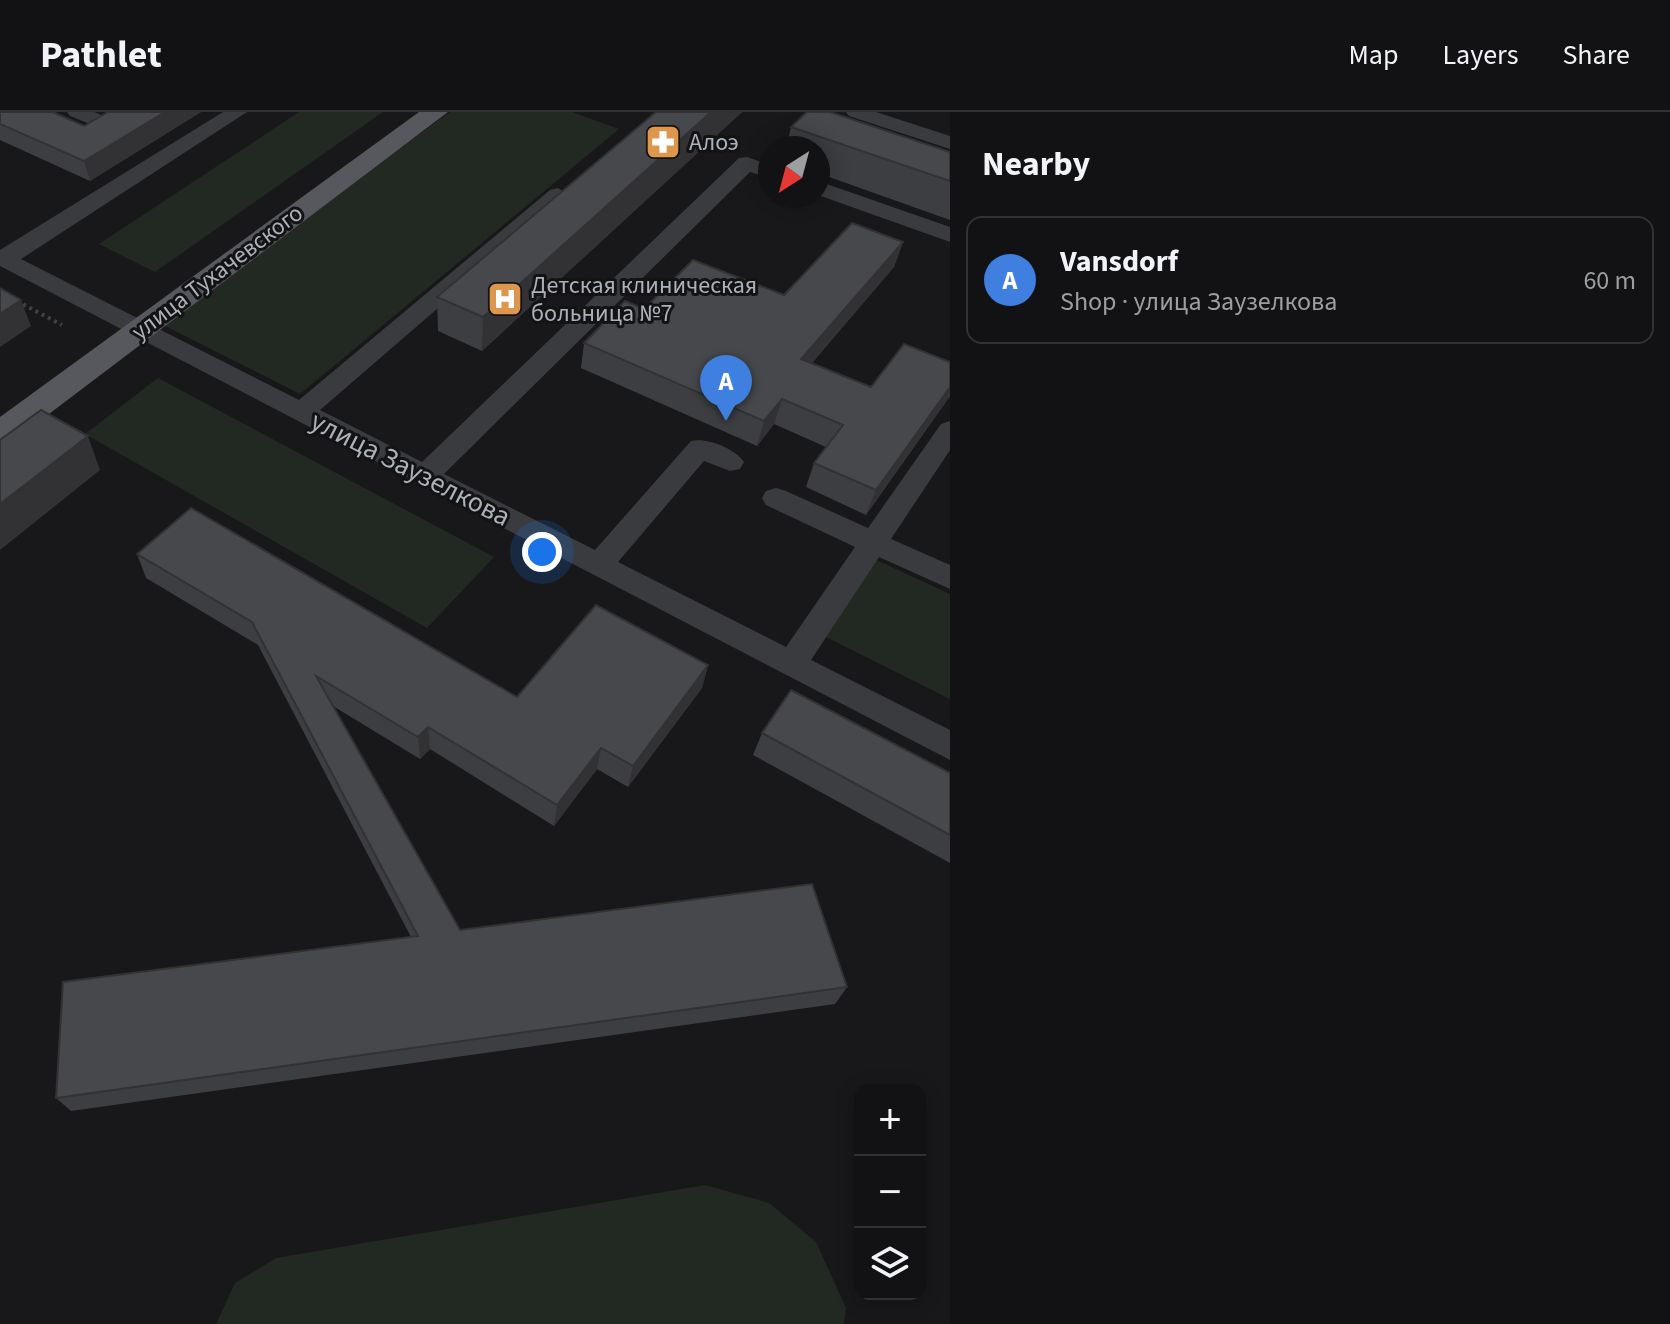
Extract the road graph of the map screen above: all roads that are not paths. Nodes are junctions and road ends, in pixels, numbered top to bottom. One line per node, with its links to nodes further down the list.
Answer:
1 (77, 112): 2 (street)
2 (130, 112)
3 (237, 112): 12 (street)
4 (408, 112): 13 (main road, улица Тухачевского)
5 (435, 112): 13 (main road, улица Тухачевского)
6 (856, 112): 7 (street)
7 (950, 143)
8 (758, 167): 19 (street)
9 (830, 192): 11 (street)
10 (558, 195): 15 (street)
11 (950, 235)
12 (2, 258): 13 (street, улица Заузелкова)
13 (129, 324): 14 (main road, улица Тухачевского); 15 (street, улица Заузелкова); 17 (main road, улица Тухачевского)
14 (0, 403)
15 (301, 412): 19 (street, улица Заузелкова)
16 (950, 430): 21 (street)
17 (0, 434)
18 (730, 462): 22 (street)
19 (426, 475): 22 (street, улица Заузелкова)
20 (776, 498): 21 (street)
21 (873, 543): 23 (street); 24 (street)
22 (599, 565): 24 (street, улица Заузелкова)
23 (950, 578)
24 (791, 664): 25 (street, улица Заузелкова)
25 (950, 746)

